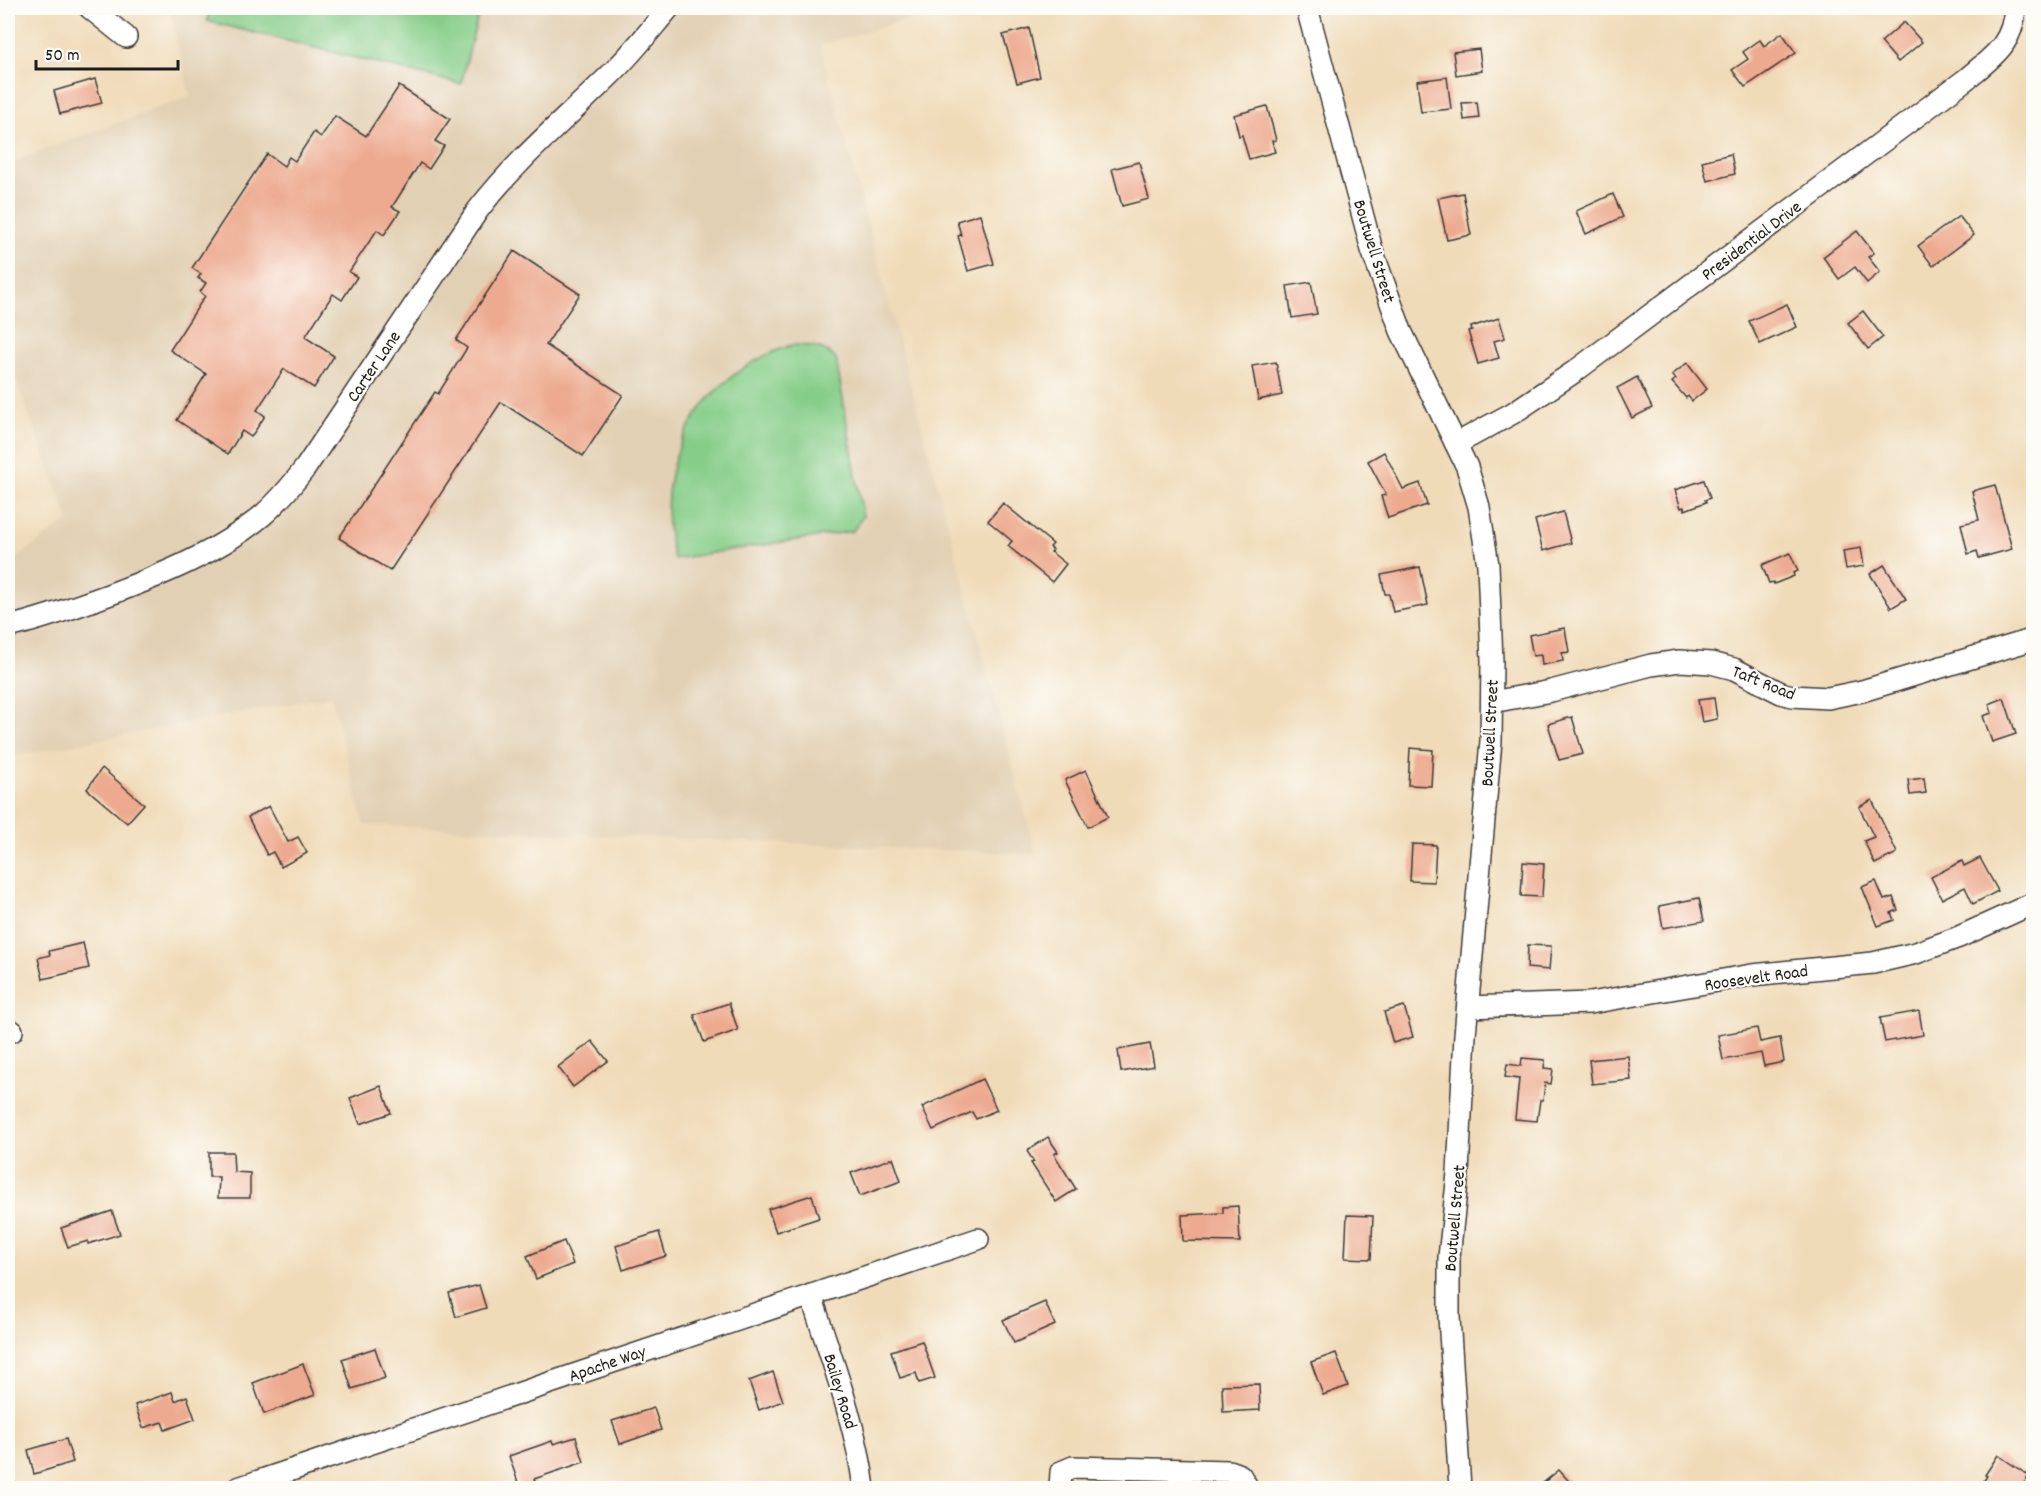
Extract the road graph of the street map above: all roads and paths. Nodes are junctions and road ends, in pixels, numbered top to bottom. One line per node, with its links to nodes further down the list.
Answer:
1 (90, 8): 5 (street)
2 (669, 8): 7 (street, Carter Lane)
3 (1307, 8): 6 (street, Boutwell Street)
4 (2015, 8): 6 (street, Presidential Drive)
5 (126, 37)
6 (1456, 444): 9 (street, Boutwell Street)
7 (8, 627)
8 (2034, 639): 9 (street, Taft Road)
9 (1491, 702): 11 (street, Boutwell Street)
10 (2034, 903): 11 (street, Roosevelt Road)
11 (1468, 1007): 18 (street, Boutwell Street)
12 (978, 1239): 13 (street, Apache Way)
13 (811, 1295): 16 (street, Apache Way); 17 (street, Bailey Road)
14 (1061, 1479): 15 (street)
15 (1246, 1483)
16 (238, 1488)
17 (864, 1488)
18 (1460, 1488)

